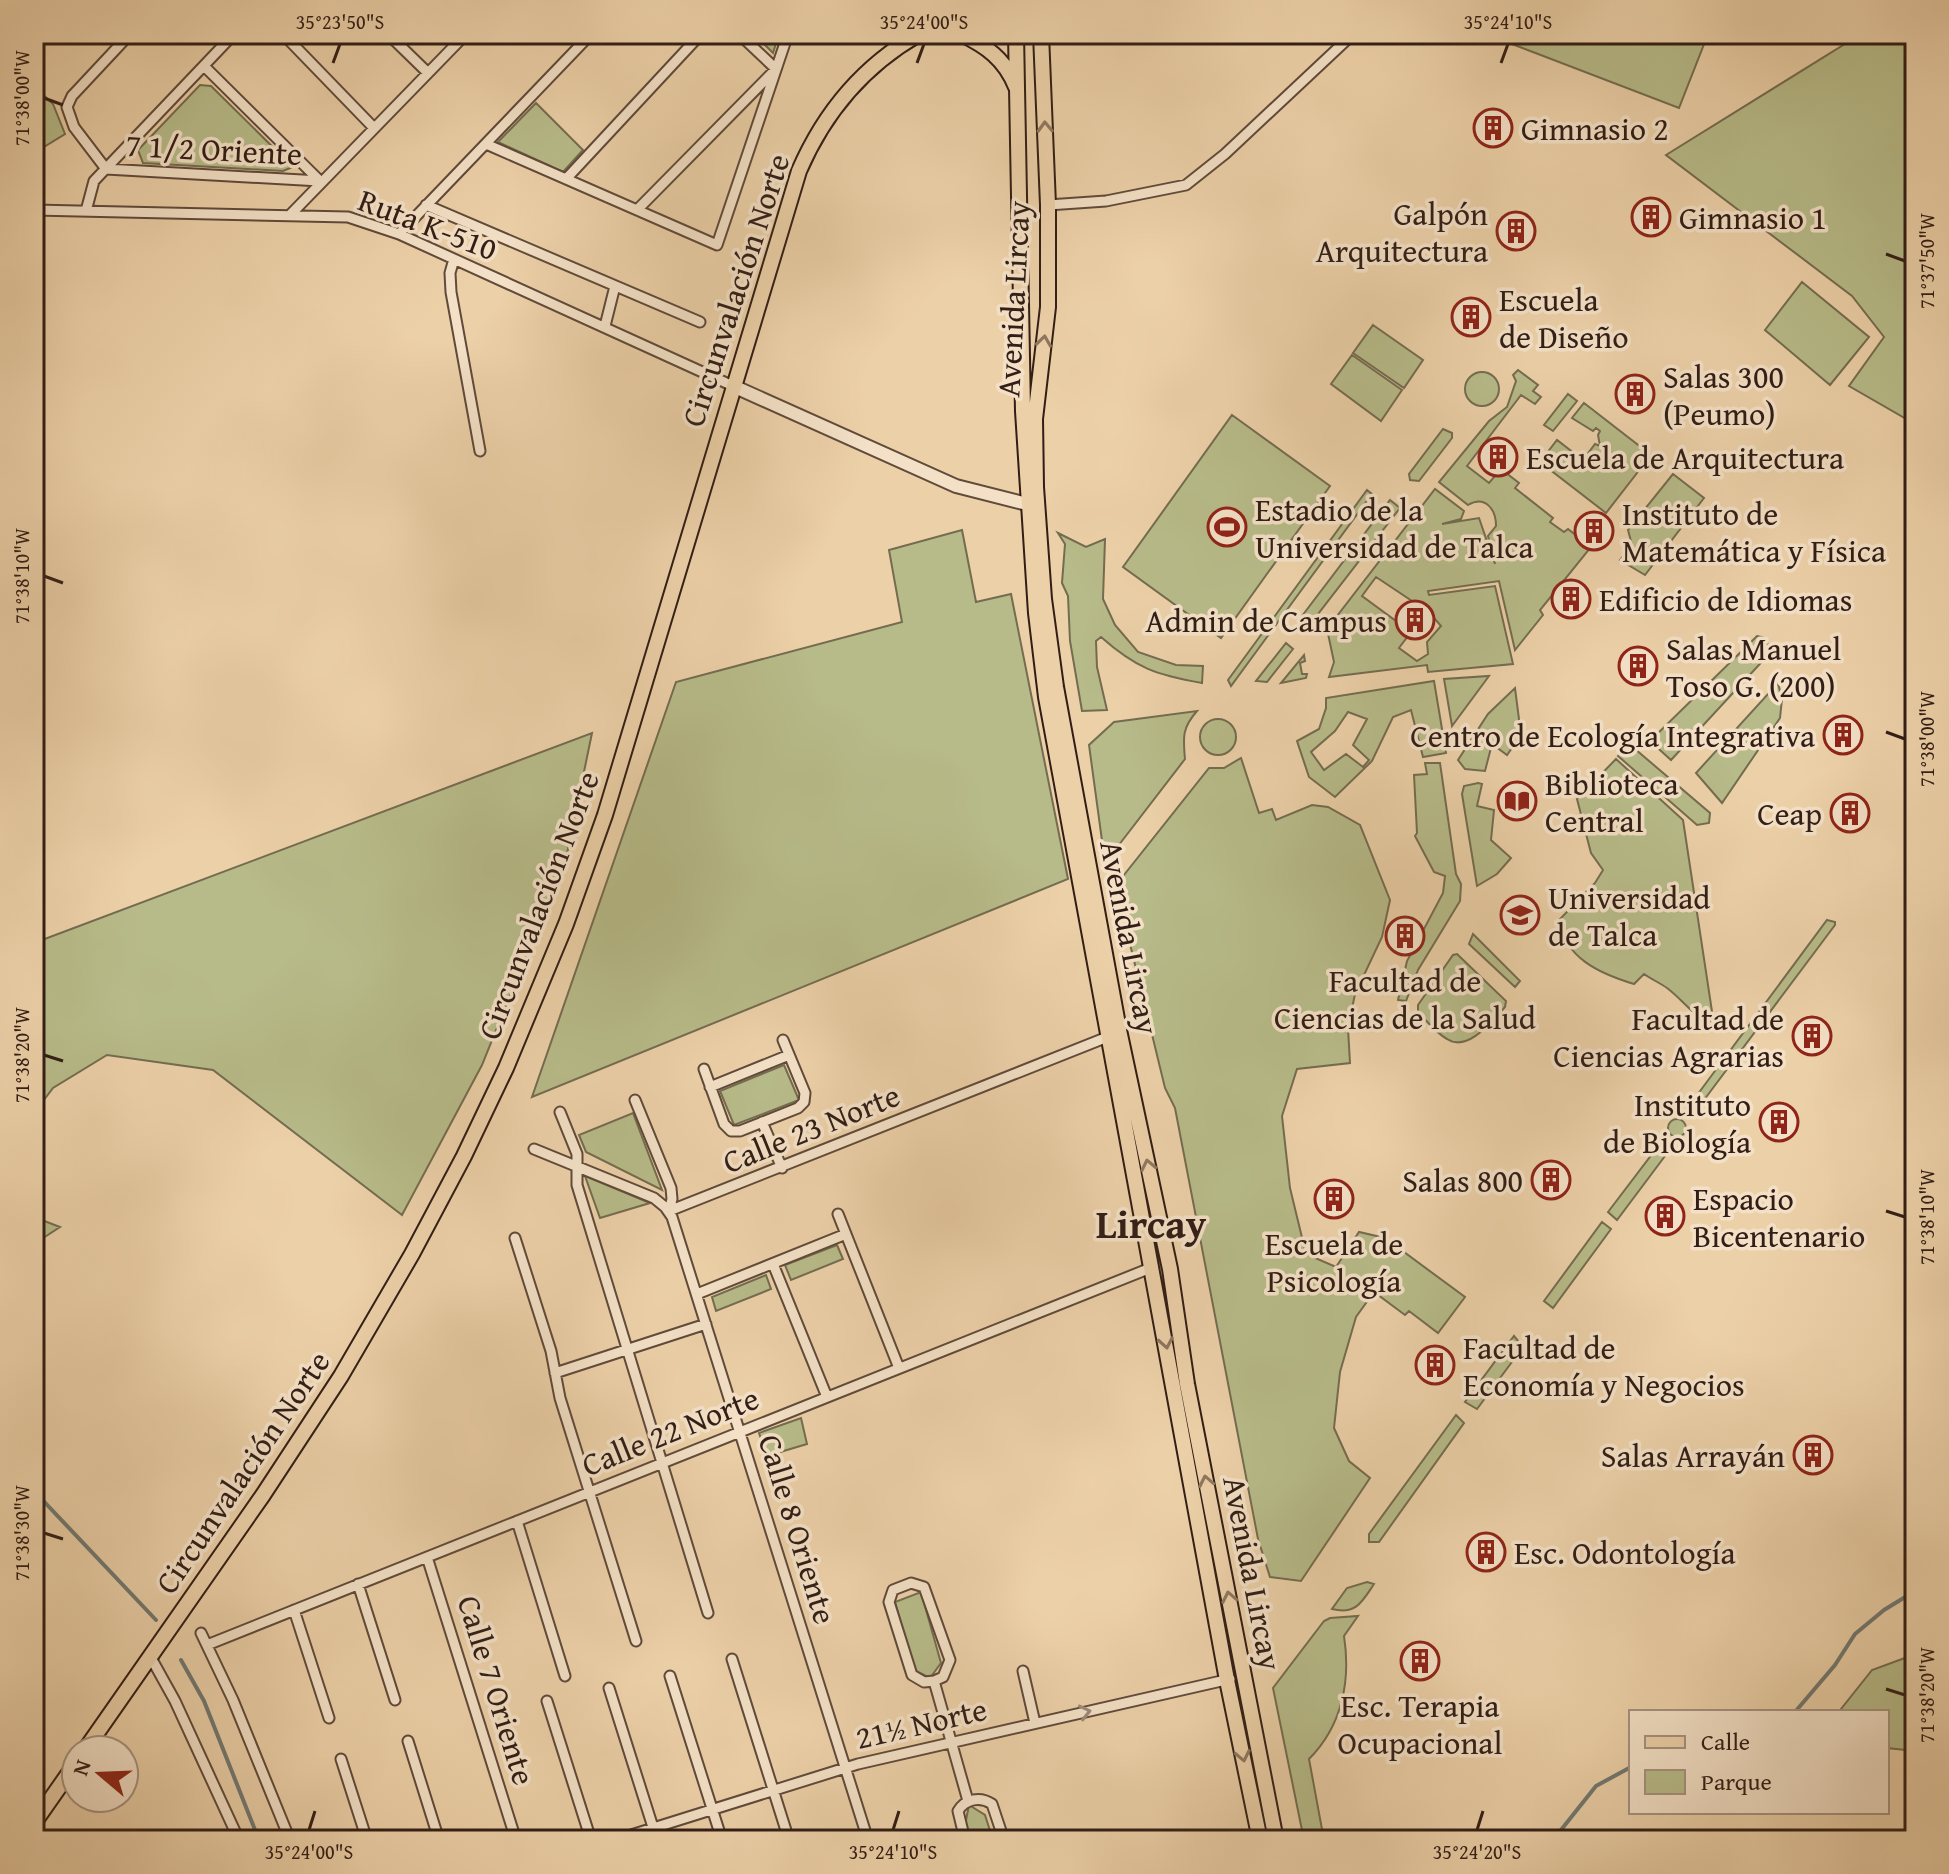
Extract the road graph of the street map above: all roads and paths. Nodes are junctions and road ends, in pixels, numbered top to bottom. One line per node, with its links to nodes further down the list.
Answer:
1 (130, 34): 21 (street)
2 (234, 34): 15 (street)
3 (283, 34): 19 (street)
4 (388, 34): 17 (street)
5 (466, 34): 17 (street)
6 (591, 34): 20 (street)
7 (701, 34): 22 (street)
8 (739, 34): 16 (street)
9 (788, 34): 16 (street)
10 (919, 34): 35 (main road, Circunvalación Norte)
11 (961, 34): 18 (main road)
12 (1016, 34): 18 (main road, Avenida Lircay)
13 (1041, 34): 25 (main road, Avenida Lircay, one-way to 13)
14 (1353, 34): 25 (street)
15 (204, 66): 21 (street); 23 (street)
16 (776, 69): 27 (street); 27 (street)
17 (428, 73): 19 (street)
18 (1019, 106): 37 (main road, Avenida Lircay)
19 (374, 128): 23 (street)
20 (486, 144): 22 (street); 24 (street)
21 (106, 169): 23 (street, 7 1/2 Oriente); 28 (street)
22 (566, 179): 27 (street)
23 (320, 181): 29 (street)
24 (426, 205): 30 (street); 32 (street)
25 (1048, 205): 55 (main road, Avenida Lircay, one-way to 25)
26 (34, 210): 28 (street, Ruta K-510)
27 (637, 210)
28 (86, 211): 29 (street, Ruta K-510)
29 (290, 215): 30 (street, Ruta K-510)
30 (399, 234): 31 (street, Ruta K-510)
31 (454, 259): 34 (street, Ruta K-510); 36 (street)
32 (615, 286): 33 (street); 34 (street)
33 (700, 322)
34 (605, 326): 35 (street, Ruta K-510)
35 (733, 386): 37 (street); 73 (main road, Circunvalación Norte)
36 (480, 451)
37 (1027, 504): 38 (main road, Avenida Lircay)
38 (1110, 1036): 48 (street, Calle 23 Norte); 54 (main road, Avenida Lircay)
39 (783, 1040): 40 (street)
40 (789, 1055): 42 (street); 45 (street)
41 (704, 1069): 42 (street)
42 (710, 1087): 45 (street)
43 (635, 1100): 49 (street, Calle 8 Oriente)
44 (560, 1112): 47 (street)
45 (762, 1122): 48 (street)
46 (534, 1149): 47 (street)
47 (577, 1166): 49 (street); 58 (street)
48 (782, 1168): 49 (street, Calle 23 Norte)
49 (669, 1211): 56 (street, Calle 8 Oriente)
50 (838, 1214): 51 (street)
51 (846, 1234): 53 (street); 59 (street)
52 (515, 1238): 60 (street)
53 (773, 1264): 56 (street); 61 (street)
54 (1153, 1267): 55 (main road); 59 (street, Calle 22 Norte); 79 (main road, Avenida Lircay, one-way to 79)
55 (1170, 1269): 78 (main road, Avenida Lircay, one-way to 55)
56 (697, 1294): 57 (street, Calle 8 Oriente)
57 (706, 1324): 58 (street); 62 (street, Calle 8 Oriente)
58 (629, 1349): 60 (street); 63 (street)
59 (899, 1368): 61 (street, Calle 22 Norte)
60 (555, 1373): 64 (street)
61 (827, 1397): 62 (street, Calle 22 Norte)
62 (740, 1432): 63 (street, Calle 22 Norte); 90 (street, Calle 8 Oriente)
63 (663, 1462): 64 (street, Calle 22 Norte); 69 (street)
64 (590, 1492): 65 (street, Calle 22 Norte); 71 (street)
65 (517, 1521): 66 (street, Calle 22 Norte); 76 (street)
66 (427, 1557): 67 (street, Calle 22 Norte); 101 (street, Calle 7 Oriente)
67 (358, 1584): 68 (street, Calle 22 Norte); 82 (street)
68 (294, 1610): 72 (street, Calle 22 Norte); 84 (street)
69 (708, 1613)
70 (201, 1633): 72 (street)
71 (636, 1641)
72 (207, 1645): 98 (street)
73 (150, 1656): 86 (main road, Circunvalación Norte); 97 (street)
74 (732, 1659): 92 (street)
75 (1023, 1671): 85 (street)
76 (565, 1676)
77 (670, 1676): 94 (street)
78 (1245, 1676): 79 (street, 21½ Norte); 111 (main road, Avenida Lircay)
79 (1227, 1680): 85 (street, 21½ Norte, one-way to 79); 110 (main road, Avenida Lircay, one-way to 110)
80 (934, 1681): 80 (street); 88 (street)
81 (609, 1688): 96 (street)
82 (395, 1700)
83 (547, 1701): 102 (street)
84 (329, 1718)
85 (1035, 1723): 88 (street, 21½ Norte)
86 (96, 1734)
87 (408, 1741): 100 (street)
88 (950, 1743): 90 (street, 21½ Norte); 93 (street)
89 (341, 1759): 99 (street)
90 (846, 1767): 92 (street, 21½ Norte); 107 (street, Calle 8 Oriente)
91 (60, 1786): 95 (main road)
92 (773, 1790): 94 (street, 21½ Norte); 106 (street)
93 (968, 1801): 108 (street); 109 (street)
94 (713, 1809): 96 (street, 21½ Norte); 105 (street)
95 (34, 1823)
96 (653, 1828): 103 (street, 21½ Norte); 104 (street)
97 (239, 1840)
98 (290, 1840)
99 (367, 1840)
100 (439, 1840)
101 (516, 1840)
102 (591, 1840)
103 (615, 1840)
104 (657, 1840)
105 (722, 1840)
106 (789, 1840)
107 (868, 1840)
108 (965, 1840)
109 (1004, 1840)
110 (1260, 1840)
111 (1276, 1840)

